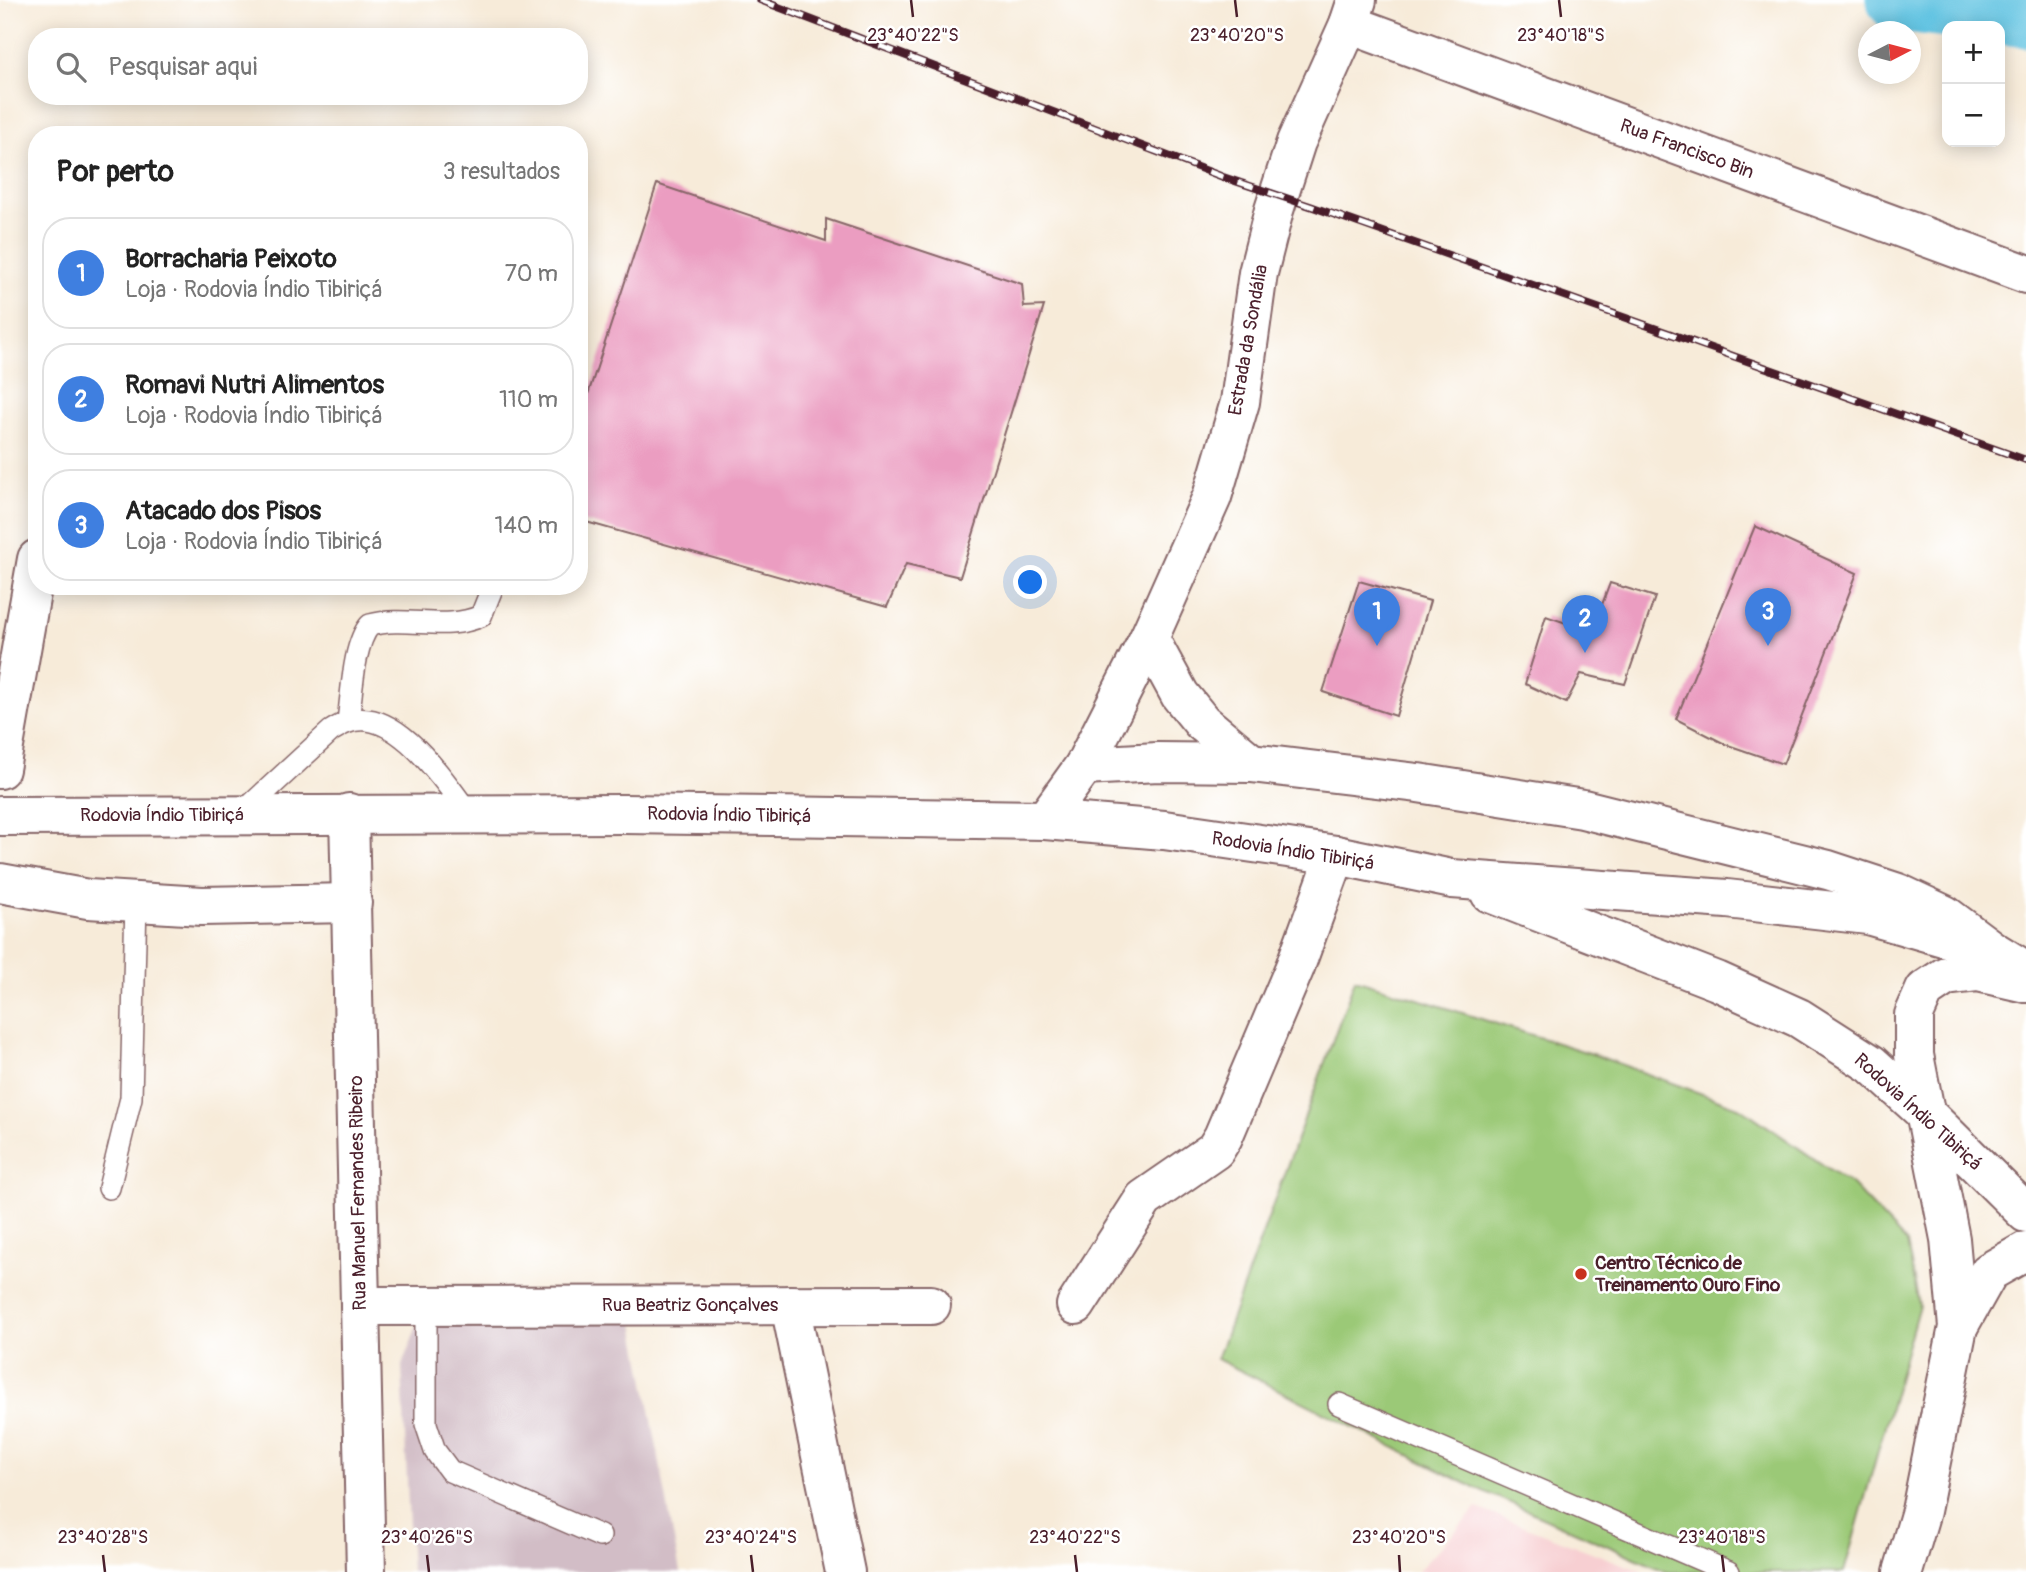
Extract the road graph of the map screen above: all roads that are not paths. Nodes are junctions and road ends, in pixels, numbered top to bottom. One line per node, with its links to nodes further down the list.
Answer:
1 (1353, 12): 2 (main road, Rua Francisco Bin); 5 (main road, Estrada da Sondália)
2 (2026, 274)
3 (31, 595): 9 (main road)
4 (490, 595): 6 (lane)
5 (1149, 638): 7 (main road); 8 (main road, Estrada da Sondália)
6 (348, 721): 11 (lane); 12 (lane)
7 (1251, 763): 8 (main road, Rodovia Índio Tibiriçá); 20 (main road, Rodovia Índio Tibiriçá)
8 (1084, 766): 14 (main road, Estrada da Sondália)
9 (0, 769)
10 (349, 813): 11 (main road, Rodovia Índio Tibiriçá); 12 (main road, Rodovia Índio Tibiriçá); 19 (main road, Rua Manuel Fernandes Ribeiro)
11 (241, 814): 13 (main road, Rodovia Índio Tibiriçá)
12 (470, 815): 14 (main road, Rodovia Índio Tibiriçá)
13 (0, 816)
14 (1045, 820): 15 (main road, Rodovia Índio Tibiriçá)
15 (1336, 855): 16 (main road, Rodovia Índio Tibiriçá); 28 (main road)
16 (1452, 879): 20 (main road, Rodovia Índio Tibiriçá); 22 (main road, Rodovia Índio Tibiriçá)
17 (0, 883): 18 (main road)
18 (136, 902): 19 (main road); 23 (lane)
19 (352, 903): 29 (main road, Rua Manuel Fernandes Ribeiro)
20 (2010, 961)
21 (2026, 983): 22 (main road)
22 (1924, 1112): 24 (main road, Rodovia Índio Tibiriçá); 31 (main road)
23 (109, 1188)
24 (2026, 1213)
25 (2026, 1251): 31 (main road)
26 (790, 1304): 27 (main road); 30 (main road, Rua Beatriz Gonçalves); 35 (main road, Rua Beatriz Gonçalves)
27 (931, 1305)
28 (1076, 1305)
29 (360, 1306): 30 (main road, Rua Beatriz Gonçalves); 34 (main road, Rua Manuel Fernandes Ribeiro)
30 (426, 1306): 33 (lane)
31 (1958, 1327): 37 (main road)
32 (1339, 1404): 36 (lane)
33 (600, 1536)
34 (366, 1572)
35 (845, 1572)
36 (1729, 1572)
37 (1903, 1572)

